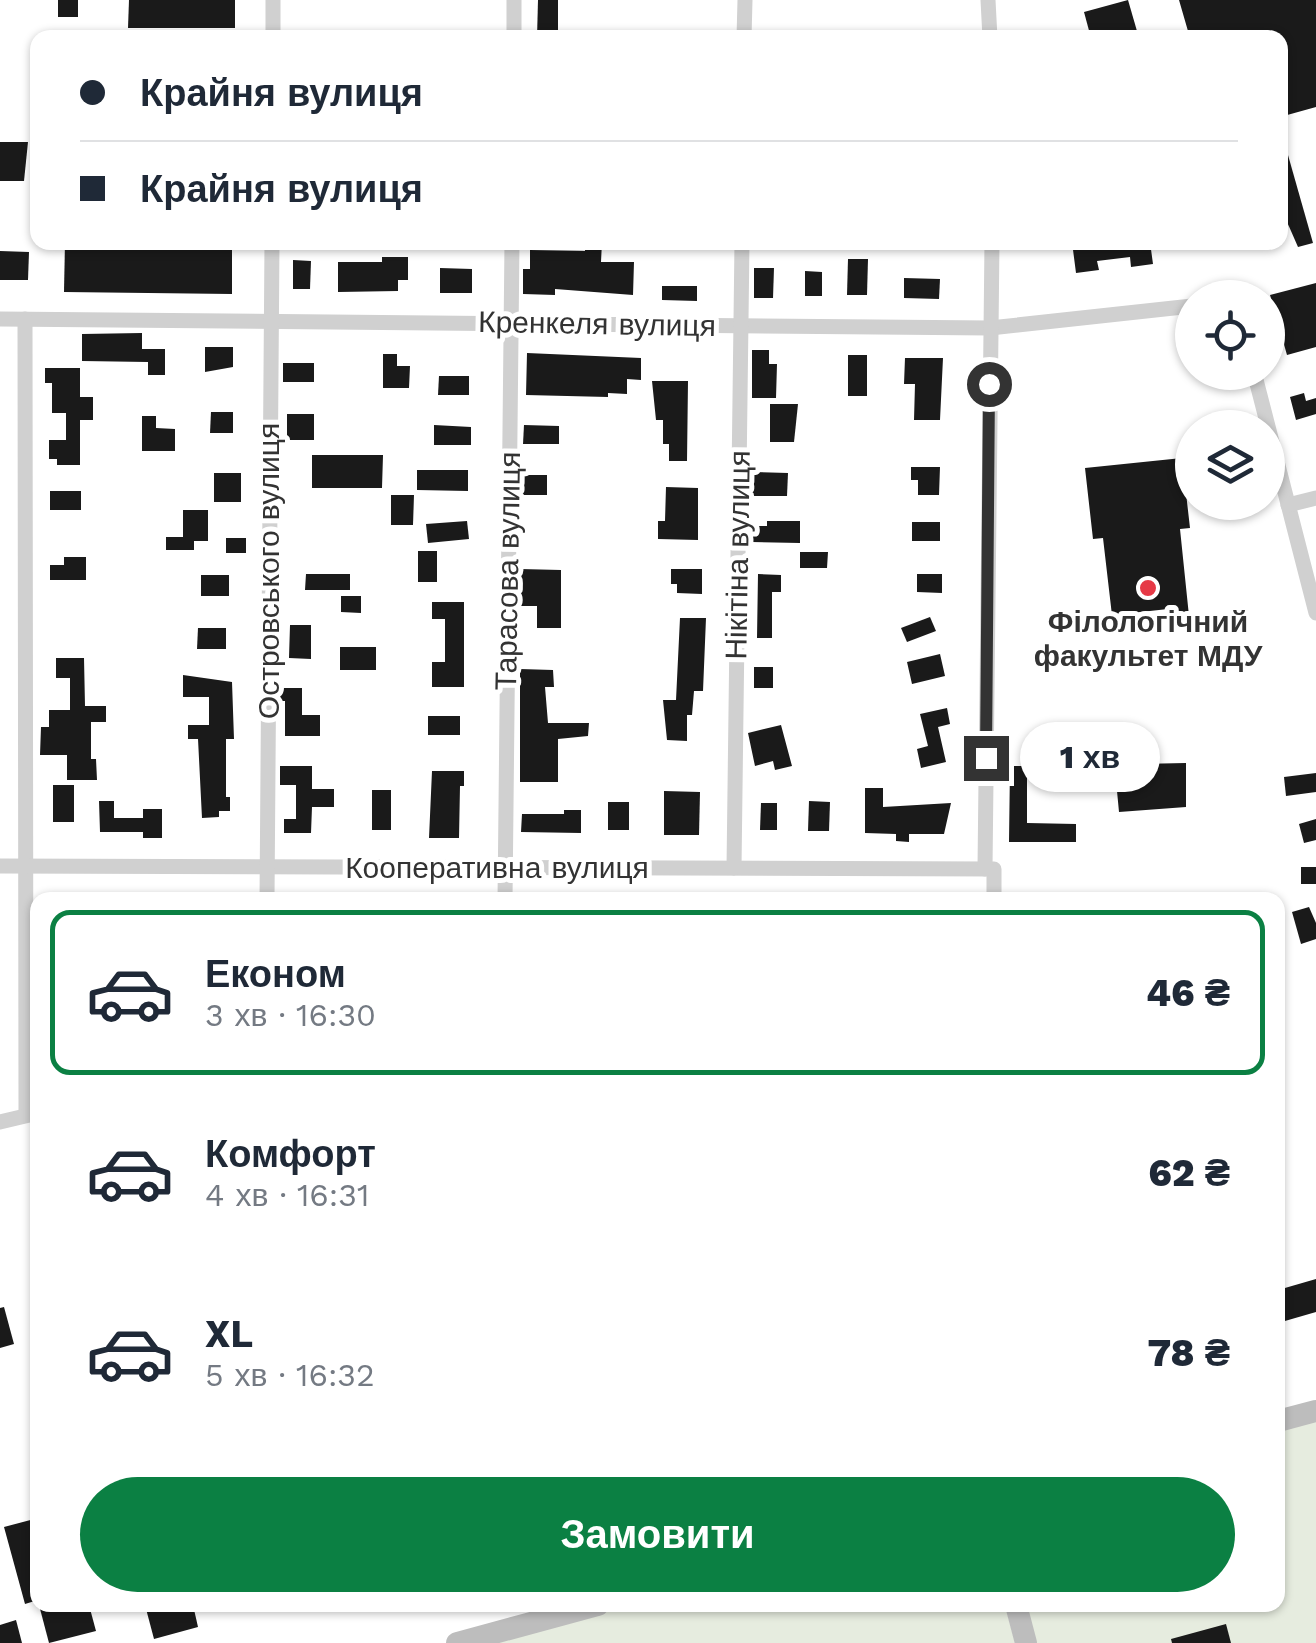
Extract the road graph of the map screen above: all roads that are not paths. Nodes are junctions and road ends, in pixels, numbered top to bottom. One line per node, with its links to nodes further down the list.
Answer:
1 (273, 0): 5 (street)
2 (514, 0): 6 (street)
3 (744, 0): 7 (street)
4 (988, 0): 8 (street)
5 (273, 30)
6 (514, 30)
7 (744, 30)
8 (990, 30)
9 (272, 250): 16 (street, Островського вулиця)
10 (512, 250): 17 (street, Тарасова вулиця)
11 (742, 250): 18 (street, Нікітіна вулиця)
12 (992, 250): 19 (street)
13 (1175, 308): 19 (street, Кренкеля вулиця)
14 (0, 318): 15 (street, Кренкеля вулиця)
15 (25, 319): 16 (street, Кренкеля вулиця); 25 (street)
16 (271, 321): 17 (street, Кренкеля вулиця); 26 (street, Островського вулиця)
17 (511, 324): 18 (street, Кренкеля вулиця); 27 (street, Тарасова вулиця)
18 (741, 326): 19 (street, Кренкеля вулиця); 28 (street, Нікітіна вулиця)
19 (990, 328): 29 (street)
20 (1259, 390): 22 (street)
21 (1316, 498): 22 (street)
22 (1288, 505): 23 (street)
23 (1316, 613)
24 (0, 866): 25 (street, Кооперативна вулиця)
25 (26, 866): 26 (street, Кооперативна вулиця); 33 (street)
26 (268, 867): 27 (street, Кооперативна вулиця); 30 (street, Островського вулиця)
27 (506, 868): 28 (street, Кооперативна вулиця); 31 (street, Тарасова вулиця)
28 (734, 868): 29 (street, Кооперативна вулиця)
29 (989, 869): 32 (street)
30 (267, 892)
31 (505, 892)
32 (993, 892)
33 (30, 1031)
34 (30, 1114): 35 (street)
35 (0, 1122)
36 (1316, 1410): 37 (main road)
37 (1285, 1419)
38 (572, 1612): 40 (main road)
39 (1018, 1612): 41 (main road)
40 (457, 1643)
41 (1026, 1643)

